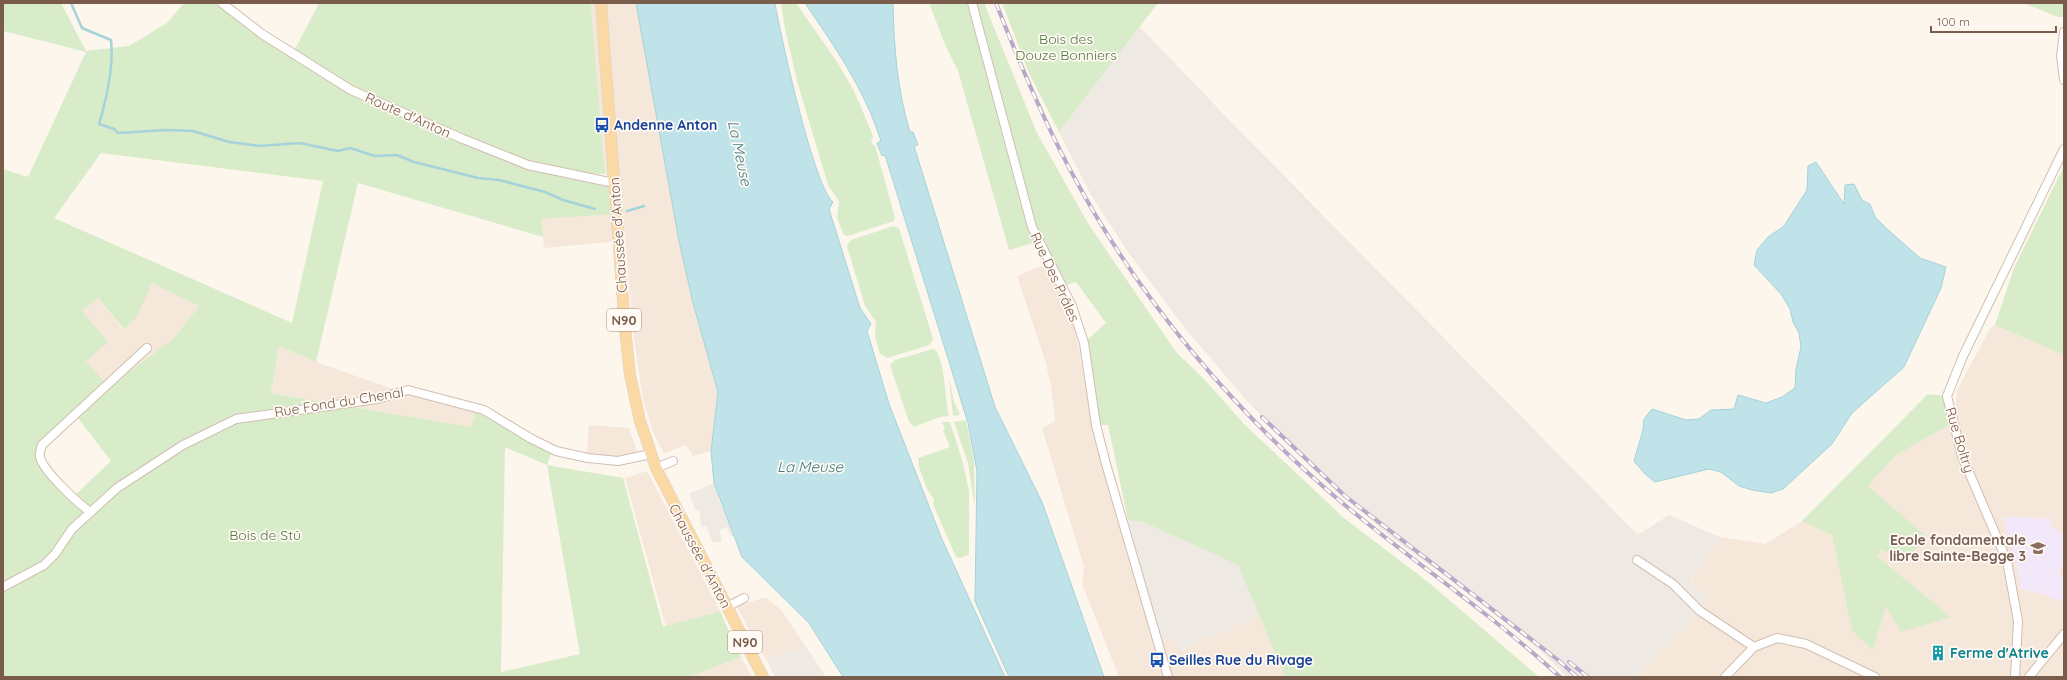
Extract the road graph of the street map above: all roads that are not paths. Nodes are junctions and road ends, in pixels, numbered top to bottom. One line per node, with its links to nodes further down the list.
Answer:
1 (222, 3): 7 (street, Route d'Anton)
2 (601, 3): 7 (main road, Chaussée d'Anton / N90)
3 (972, 3): 20 (street, Rue Des Prâles)
4 (2064, 32): 5 (street)
5 (2064, 80)
6 (2064, 150): 23 (street, Rue Boltry)
7 (614, 182): 9 (main road, Chaussée d'Anton / N90)
8 (148, 348): 12 (street)
9 (651, 454): 11 (main road, Chaussée d'Anton / N90); 12 (street, Rue Fond du Chenal)
10 (673, 461): 11 (street)
11 (656, 468): 16 (main road, Chaussée d'Anton / N90)
12 (90, 512): 14 (street, Rue Fond du Chenal)
13 (1637, 560): 18 (street)
14 (3, 587)
15 (744, 598): 16 (street)
16 (727, 607): 19 (main road, Chaussée d'Anton / N90)
17 (2064, 634): 24 (street)
18 (1754, 647): 21 (street); 22 (street)
19 (763, 677)
20 (1168, 677)
21 (1725, 677)
22 (1875, 677)
23 (2015, 677)
24 (2029, 677)

